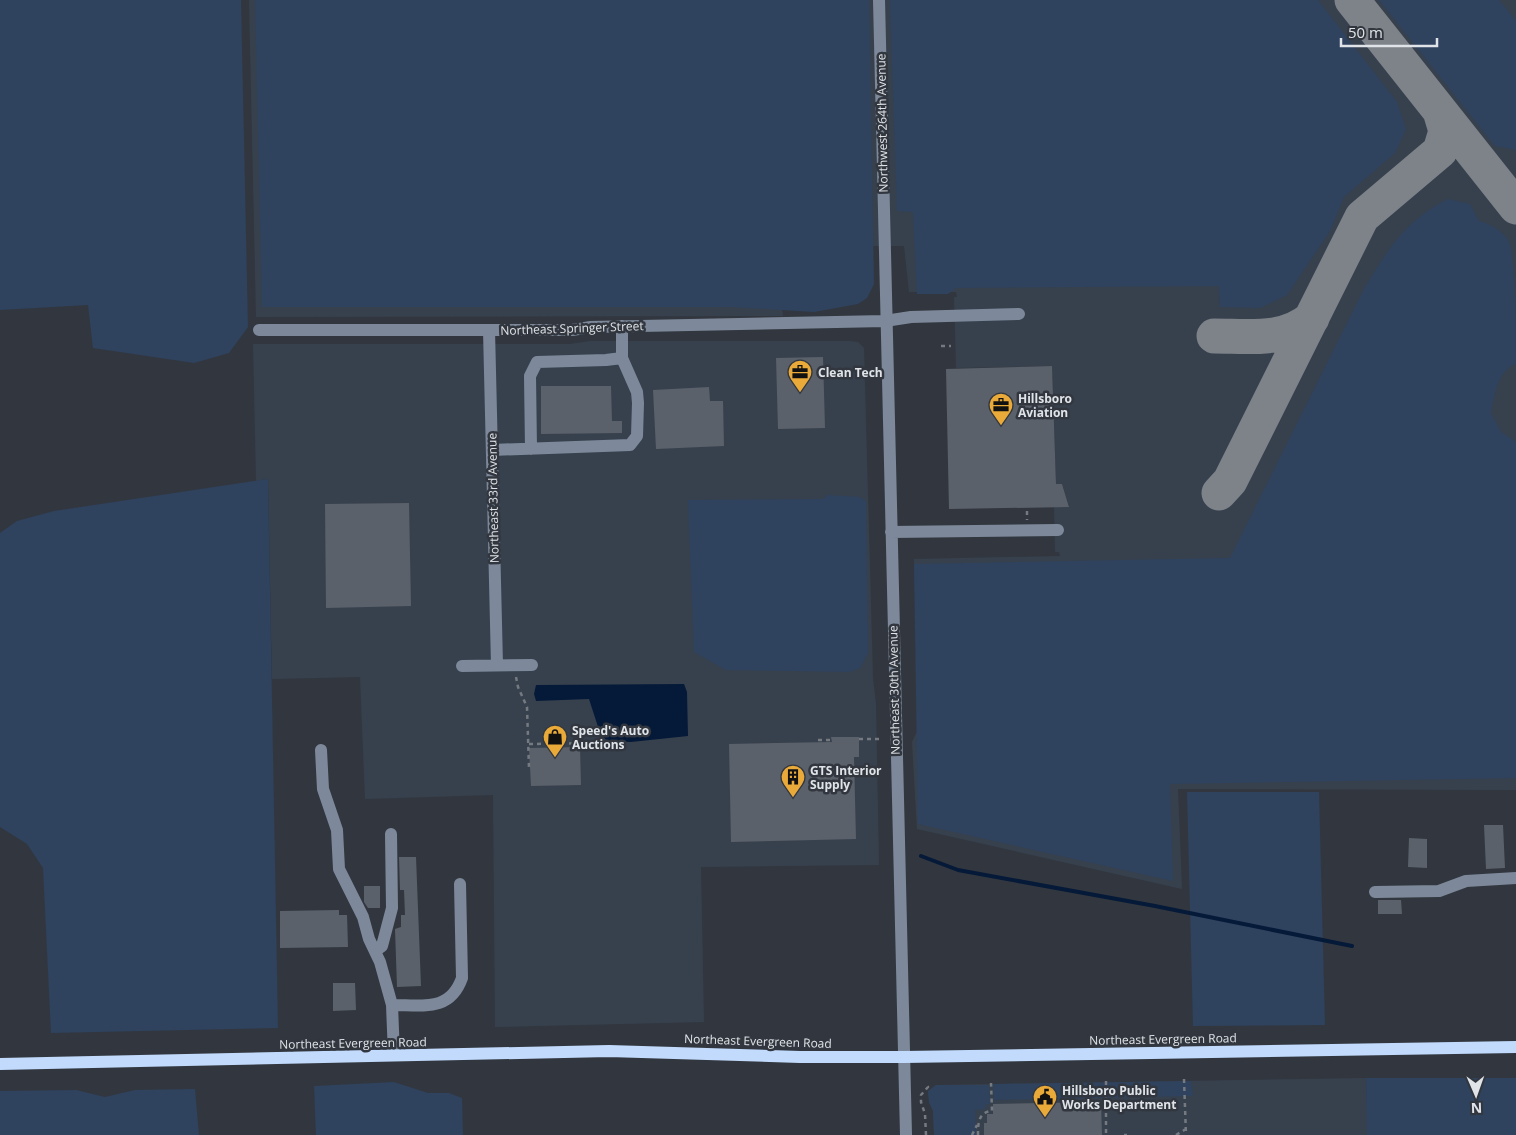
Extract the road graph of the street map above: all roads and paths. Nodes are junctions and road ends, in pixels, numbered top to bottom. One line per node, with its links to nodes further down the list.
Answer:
1 (879, 0): 2 (street, Northwest 264th Avenue)
2 (885, 245): 4 (street, Northeast 30th Avenue)
3 (1019, 314): 4 (street, Northeast Springer Street)
4 (885, 322): 5 (street, Northeast Springer Street); 16 (street, Northeast 30th Avenue)
5 (622, 326): 7 (street, Northeast Springer Street); 10 (street)
6 (259, 330): 7 (street, Northeast Springer Street)
7 (489, 330): 12 (street, Northeast 33rd Avenue)
8 (941, 346): 9 (path)
9 (951, 346)
10 (622, 358): 11 (street); 11 (street)
11 (531, 449): 12 (street)
12 (492, 450): 17 (street, Northeast 33rd Avenue)
13 (1027, 511): 14 (path)
14 (1027, 522)
15 (1058, 530): 16 (street)
16 (891, 532): 37 (street, Northeast 30th Avenue)
17 (497, 665): 18 (street); 19 (street)
18 (532, 665)
19 (462, 666)
20 (515, 672): 25 (path)
21 (859, 739): 22 (path)
22 (881, 739)
23 (818, 740): 24 (path)
24 (831, 740)
25 (529, 744): 26 (path); 28 (path)
26 (594, 748)
27 (321, 750): 33 (street)
28 (529, 768)
29 (390, 834): 33 (street)
30 (1516, 878): 32 (street)
31 (460, 884): 34 (street)
32 (1375, 892)
33 (374, 951): 34 (street)
34 (392, 1005): 36 (street)
35 (1516, 1047): 37 (main road, Northeast Evergreen Road)
36 (394, 1055): 37 (main road, Northeast Evergreen Road); 38 (main road, Northeast Evergreen Road)
37 (904, 1057): 45 (street, Northeast 30th Avenue)
38 (0, 1064)
39 (1184, 1079): 44 (path)
40 (1106, 1081): 49 (path)
41 (991, 1083): 43 (path)
42 (926, 1085): 46 (path)
43 (978, 1123): 47 (path); 48 (path)
44 (1186, 1129): 50 (path); 51 (path)
45 (906, 1135)
46 (926, 1135)
47 (972, 1135)
48 (978, 1135)
49 (1106, 1135)
50 (1176, 1135)
51 (1186, 1135)

